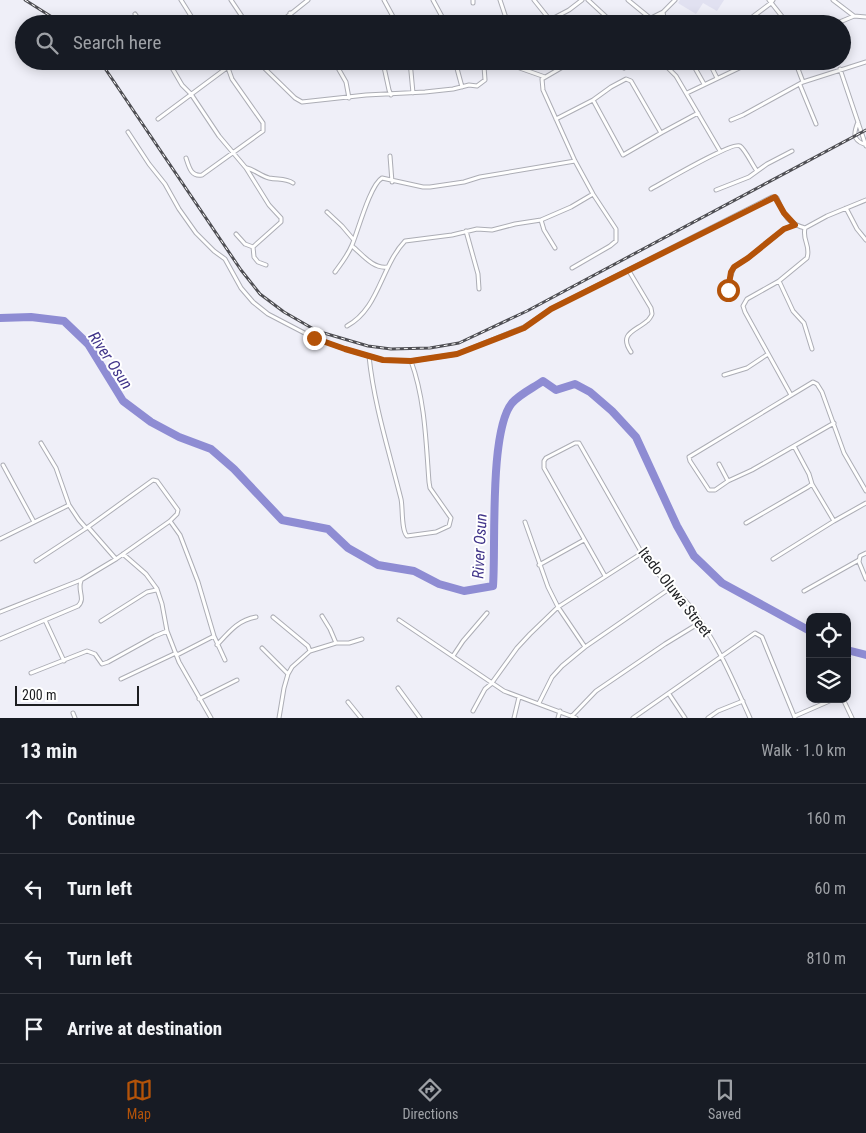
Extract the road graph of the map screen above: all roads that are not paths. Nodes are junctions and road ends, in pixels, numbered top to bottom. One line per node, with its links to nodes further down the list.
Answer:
1 (181, 0): 16 (street)
2 (230, 0): 17 (street)
3 (308, 0): 15 (street)
4 (384, 0): 18 (street)
5 (434, 0): 19 (street)
6 (500, 0): 20 (street)
7 (534, 0): 21 (street)
8 (582, 0): 22 (street)
9 (588, 0): 23 (street)
10 (628, 0): 24 (street)
11 (675, 0): 14 (street)
12 (833, 0): 28 (street)
13 (771, 1): 26 (street); 27 (street)
14 (663, 12): 25 (street)
15 (290, 13)
16 (190, 15)
17 (241, 15)
18 (392, 15)
19 (442, 15)
20 (505, 15)
21 (544, 15)
22 (560, 15)
23 (606, 15)
24 (646, 15)
25 (656, 15)
26 (754, 15)
27 (781, 15)
28 (854, 16): 29 (street); 30 (street)
29 (866, 16)
30 (851, 17)
31 (866, 62): 32 (street)
32 (851, 66)
33 (173, 70): 59 (street)
34 (225, 70): 59 (street)
35 (229, 70): 73 (street)
36 (266, 70): 61 (street)
37 (339, 70): 61 (street)
38 (385, 70): 60 (street)
39 (411, 70): 57 (street)
40 (457, 70): 56 (street)
41 (485, 70): 56 (street)
42 (525, 70): 51 (street)
43 (557, 70): 51 (street)
44 (670, 70): 58 (street)
45 (696, 70): 54 (street)
46 (713, 70): 52 (street)
47 (735, 70): 52 (street)
48 (798, 70): 53 (street)
49 (837, 70): 53 (street)
50 (840, 70): 67 (street)
51 (545, 77): 65 (street)
52 (718, 78): 54 (street)
53 (803, 82): 55 (street)
54 (704, 84): 58 (street)
55 (800, 85): 66 (street); 68 (street)
56 (462, 87): 57 (street)
57 (413, 93): 60 (street)
58 (687, 93): 63 (street)
59 (191, 94): 64 (street); 73 (street)
60 (391, 95): 61 (street)
61 (349, 98)
62 (593, 100): 65 (street); 70 (street); 70 (street)
63 (698, 113): 70 (street); 72 (street)
64 (158, 119)
65 (556, 119): 77 (street)
66 (731, 120)
67 (858, 122): 71 (street); 71 (street)
68 (816, 124)
69 (128, 132): 110 (street)
70 (661, 134)
71 (866, 145)
72 (720, 151): 79 (street); 82 (street)
73 (234, 152): 76 (street); 78 (street)
74 (792, 152): 79 (street)
75 (390, 156): 80 (street)
76 (186, 158)
77 (576, 162): 80 (street); 84 (street)
78 (246, 168): 81 (street); 96 (street)
79 (757, 171): 83 (street)
80 (392, 182): 93 (street)
81 (293, 183)
82 (651, 190)
83 (716, 190)
84 (593, 194): 88 (street); 100 (street)
85 (866, 200): 86 (street)
86 (846, 208): 90 (street); 94 (street)
87 (327, 212): 93 (street)
88 (541, 220): 91 (street); 97 (street)
89 (795, 225): 90 (street); 101 (street); 105 (street)
90 (805, 228): 103 (street)
91 (466, 231): 99 (street); 104 (street)
92 (236, 234): 96 (street)
93 (353, 240): 95 (street)
94 (866, 240)
95 (352, 246): 99 (street); 102 (street)
96 (253, 247): 98 (street)
97 (555, 248)
98 (266, 265)
99 (387, 267): 106 (street)
100 (572, 268)
101 (629, 270): 108 (street); 111 (street)
102 (335, 272)
103 (779, 281): 107 (street); 109 (street)
104 (479, 289)
105 (728, 290)
106 (347, 326)
107 (812, 349)
108 (631, 352)
109 (768, 354): 112 (street); 113 (street)
110 (369, 356): 111 (street); 111 (street)
111 (411, 361)
112 (724, 375)
113 (791, 395): 114 (street); 119 (street)
114 (834, 423): 116 (street); 121 (street)
115 (41, 442): 123 (street)
116 (794, 446): 119 (street); 120 (street)
117 (3, 464): 126 (street)
118 (718, 464): 119 (street)
119 (728, 481)
120 (812, 484): 125 (street); 128 (street)
121 (866, 491)
122 (866, 503): 125 (street)
123 (69, 505): 126 (street); 129 (street)
124 (170, 521): 129 (street); 134 (street); 157 (street)
125 (834, 521): 136 (street)
126 (34, 522): 130 (street)
127 (525, 522): 139 (street)
128 (746, 523)
129 (87, 528): 135 (street); 138 (street)
130 (0, 539)
131 (584, 540): 132 (street, Itedo Oluwa Street); 139 (street); 140 (street)
132 (642, 553): 140 (street); 143 (street, Itedo Oluwa Street)
133 (866, 553): 137 (street)
134 (123, 554): 135 (street); 144 (street)
135 (116, 558): 142 (street)
136 (773, 559)
137 (859, 560): 141 (street); 145 (street)
138 (36, 561)
139 (539, 565): 146 (street)
140 (605, 576): 146 (street)
141 (866, 579)
142 (82, 580): 147 (street); 152 (street)
143 (672, 587): 155 (street, Itedo Oluwa Street); 162 (street)
144 (157, 590): 154 (street); 156 (street)
145 (804, 591)
146 (558, 607): 162 (street); 174 (street)
147 (0, 612)
148 (487, 613): 166 (street)
149 (322, 616): 160 (street)
150 (256, 617): 161 (street)
151 (273, 617): 164 (street)
152 (45, 620): 158 (street); 169 (street)
153 (399, 620): 166 (street)
154 (101, 621)
155 (701, 622): 167 (street, Itedo Oluwa Street); 187 (street)
156 (167, 631): 165 (street); 169 (street)
157 (214, 636): 161 (street); 165 (street)
158 (0, 639)
159 (362, 640): 160 (street)
160 (336, 643): 164 (street)
161 (217, 645): 168 (street)
162 (585, 647): 181 (street)
163 (262, 648): 171 (street)
164 (310, 650): 171 (street)
165 (176, 654): 172 (street); 178 (street)
166 (453, 656): 174 (street)
167 (723, 657): 176 (street); 179 (street, Itedo Oluwa Street); 188 (street)
168 (225, 660)
169 (64, 661): 170 (street)
170 (31, 672)
171 (288, 674): 191 (street)
172 (121, 679)
173 (237, 680): 178 (street)
174 (492, 684): 177 (street); 184 (street)
175 (398, 688): 193 (street)
176 (669, 694): 196 (street); 197 (street)
177 (518, 697): 181 (street); 194 (street)
178 (199, 699): 190 (street)
179 (743, 701): 198 (street); 199 (street, Itedo Oluwa Street)
180 (348, 702): 192 (street)
181 (539, 703): 185 (street)
182 (825, 703): 188 (street)
183 (845, 703): 200 (street)
184 (473, 711)
185 (560, 711): 187 (street); 195 (street)
186 (73, 713): 189 (street)
187 (574, 717)
188 (795, 717)
189 (74, 718)
190 (211, 718)
191 (279, 718)
192 (361, 718)
193 (420, 718)
194 (514, 718)
195 (558, 718)
196 (633, 718)
197 (685, 718)
198 (708, 718)
199 (750, 718)
200 (852, 718)

